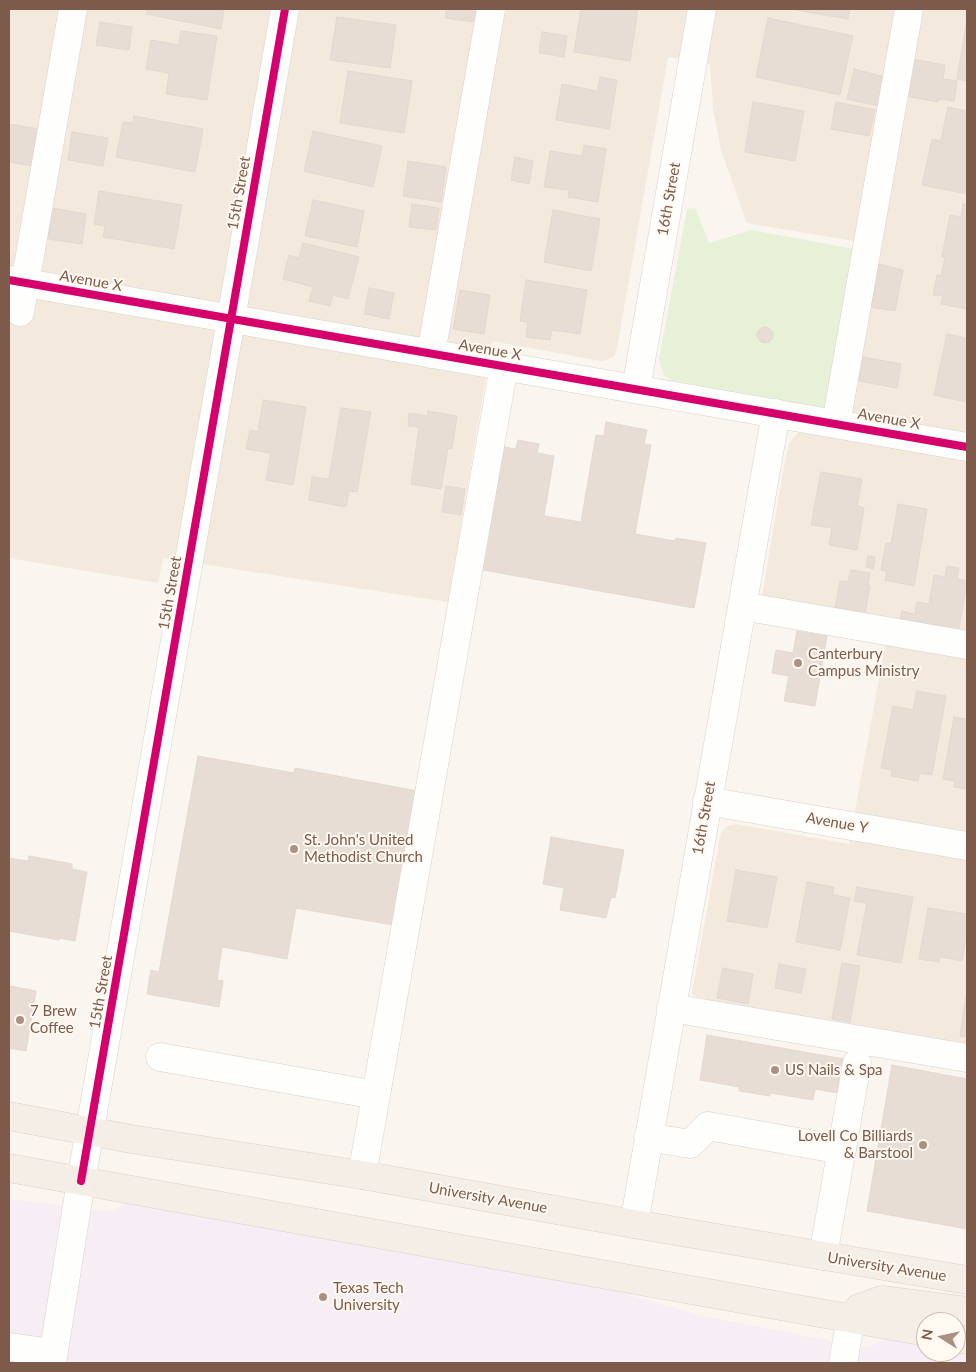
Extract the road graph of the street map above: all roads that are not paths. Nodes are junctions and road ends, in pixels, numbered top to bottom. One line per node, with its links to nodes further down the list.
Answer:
1 (73, 9): 6 (street)
2 (285, 9): 8 (street, 15th Street)
3 (491, 9): 9 (street)
4 (702, 9): 11 (street, 16th Street)
5 (909, 9): 13 (street)
6 (17, 282): 7 (street); 8 (street, Avenue X)
7 (20, 312)
8 (232, 319): 9 (street, Avenue X); 25 (street, 15th Street)
9 (431, 354): 10 (street, Avenue X)
10 (504, 366): 11 (street, Avenue X); 23 (street)
11 (636, 389): 12 (street, Avenue X)
12 (776, 413): 13 (street, Avenue X); 15 (street, 16th Street)
13 (836, 424): 14 (street, Avenue X)
14 (967, 447)
15 (742, 606): 16 (street); 17 (street, 16th Street)
16 (967, 645)
17 (707, 801): 18 (street, Avenue Y); 19 (street, 16th Street)
18 (967, 846)
19 (671, 1008): 21 (street); 26 (street, 16th Street)
20 (160, 1057): 23 (street)
21 (967, 1058)
22 (857, 1063): 27 (street)
23 (376, 1095): 29 (street)
24 (9, 1116): 25 (main road, University Avenue)
25 (90, 1132): 29 (main road, University Avenue); 30 (street, 15th Street)
26 (648, 1138): 27 (street); 31 (street, 16th Street)
27 (842, 1150): 32 (street)
28 (9, 1168): 30 (main road)
29 (362, 1175): 31 (main road, University Avenue)
30 (81, 1181): 35 (main road); 38 (street, 15th Street)
31 (634, 1224): 32 (main road, University Avenue)
32 (823, 1256): 33 (main road, University Avenue)
33 (967, 1280)
34 (967, 1311): 35 (main road)
35 (851, 1318): 36 (main road); 39 (street)
36 (916, 1330)
37 (9, 1348): 38 (street)
38 (52, 1358)
39 (843, 1363)

